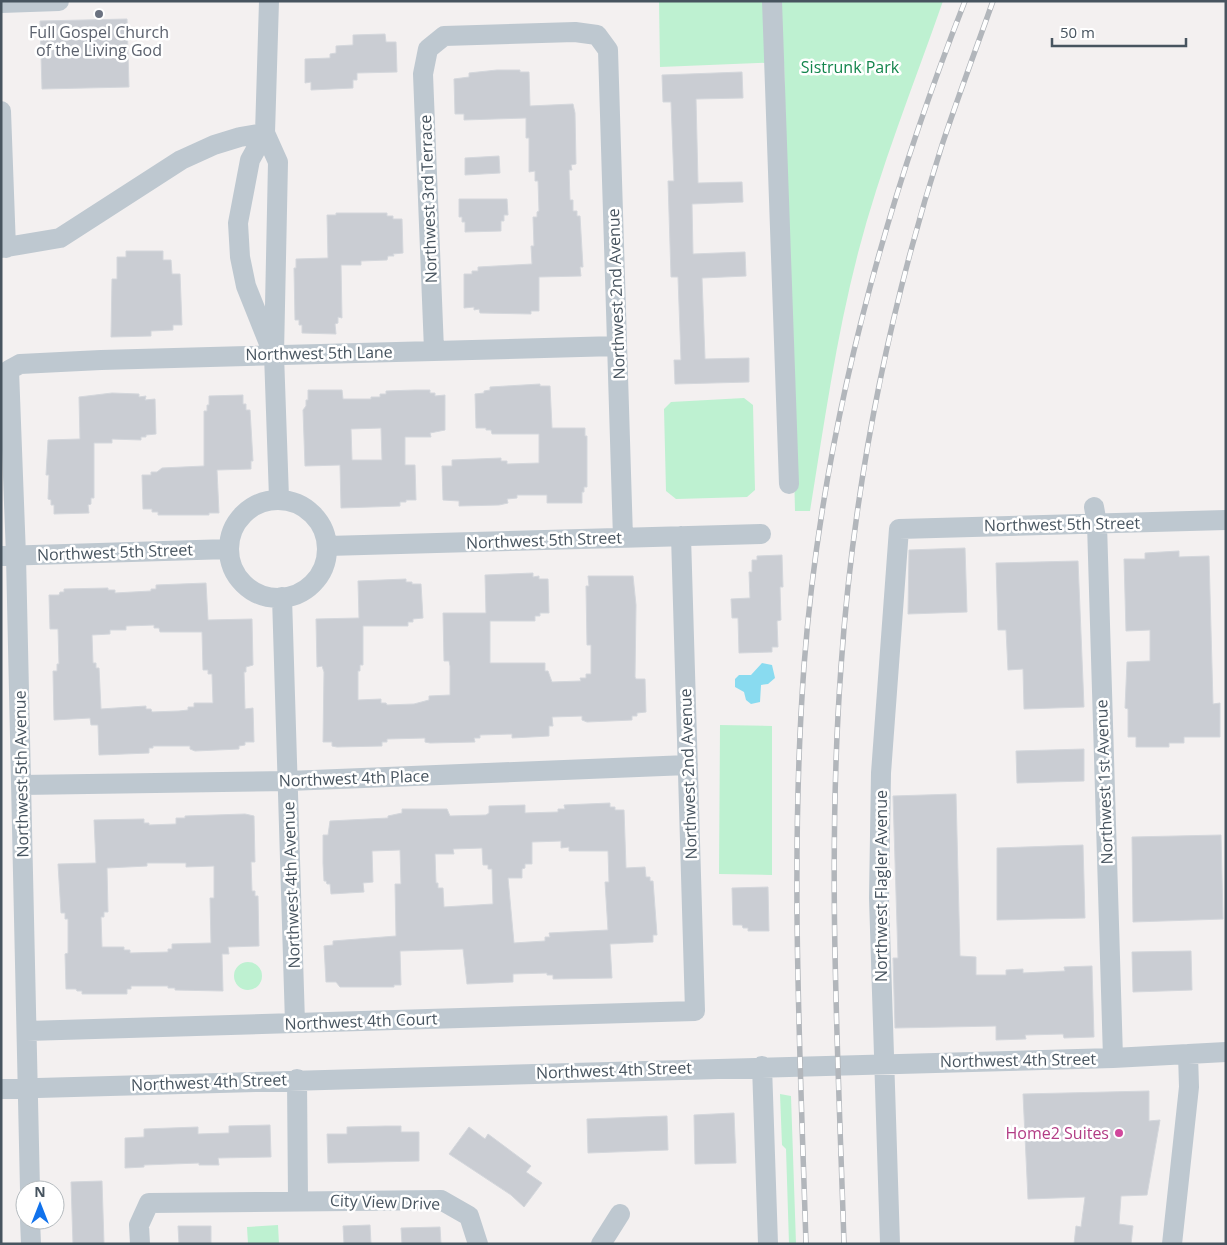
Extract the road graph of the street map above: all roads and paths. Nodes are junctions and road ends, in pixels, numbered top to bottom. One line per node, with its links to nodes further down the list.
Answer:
1 (59, 1): 4 (street)
2 (269, 1): 7 (street)
3 (772, 1): 13 (street)
4 (1, 4)
5 (428, 49): 9 (street, Northwest 2nd Avenue); 10 (street, Northwest 3rd Terrace)
6 (1, 111): 8 (street)
7 (265, 133): 8 (street); 11 (street); 11 (street)
8 (4, 248)
9 (617, 346): 10 (street, Northwest 5th Lane); 20 (street, Northwest 2nd Avenue)
10 (434, 350): 11 (street, Northwest 5th Lane)
11 (274, 354): 12 (street, Northwest 5th Lane); 14 (street)
12 (20, 364): 23 (street, Northwest 5th Avenue)
13 (789, 484)
14 (279, 498): 21 (street); 22 (street)
15 (1095, 515): 16 (street, Northwest 5th Street); 17 (street, Northwest 5th Street); 33 (street, Northwest 1st Avenue)
16 (1226, 520)
17 (899, 530): 34 (street, Northwest Flagler Avenue)
18 (761, 534): 19 (street, Northwest 5th Street)
19 (681, 536): 20 (street, Northwest 5th Street); 25 (street, Northwest 2nd Avenue)
20 (623, 538): 21 (street, Northwest 5th Street)
21 (327, 546): 24 (street)
22 (229, 549): 23 (street, Northwest 5th Street); 24 (street)
23 (9, 556): 27 (street, Northwest 5th Avenue)
24 (282, 598): 26 (street, Northwest 4th Avenue)
25 (688, 765): 26 (street, Northwest 4th Place); 28 (street, Northwest 2nd Avenue)
26 (288, 781): 27 (street, Northwest 4th Place); 29 (street, Northwest 4th Avenue)
27 (21, 785): 30 (street, Northwest 5th Avenue)
28 (695, 1011): 29 (street, Northwest 4th Court)
29 (295, 1023): 30 (street, Northwest 4th Court)
30 (27, 1030): 37 (street, Northwest 5th Avenue)
31 (1226, 1052): 32 (street, Northwest 4th Street)
32 (1188, 1054): 33 (street, Northwest 4th Street); 49 (street)
33 (1113, 1058): 34 (street, Northwest 4th Street)
34 (884, 1063): 35 (street, Northwest 4th Street); 48 (street, Northwest Flagler Avenue)
35 (762, 1066): 36 (street, Northwest 4th Street); 47 (street)
36 (297, 1079): 37 (street, Northwest 4th Street); 40 (street)
37 (28, 1088): 38 (street, Northwest 4th Street); 39 (street, Northwest 5th Avenue)
38 (1, 1089)
39 (30, 1180)
40 (298, 1200): 44 (street, City View Drive); 45 (street, City View Drive)
41 (620, 1214): 46 (street)
42 (30, 1230): 43 (street)
43 (31, 1244)
44 (140, 1244)
45 (478, 1244)
46 (601, 1244)
47 (768, 1244)
48 (890, 1244)
49 (1172, 1244)

